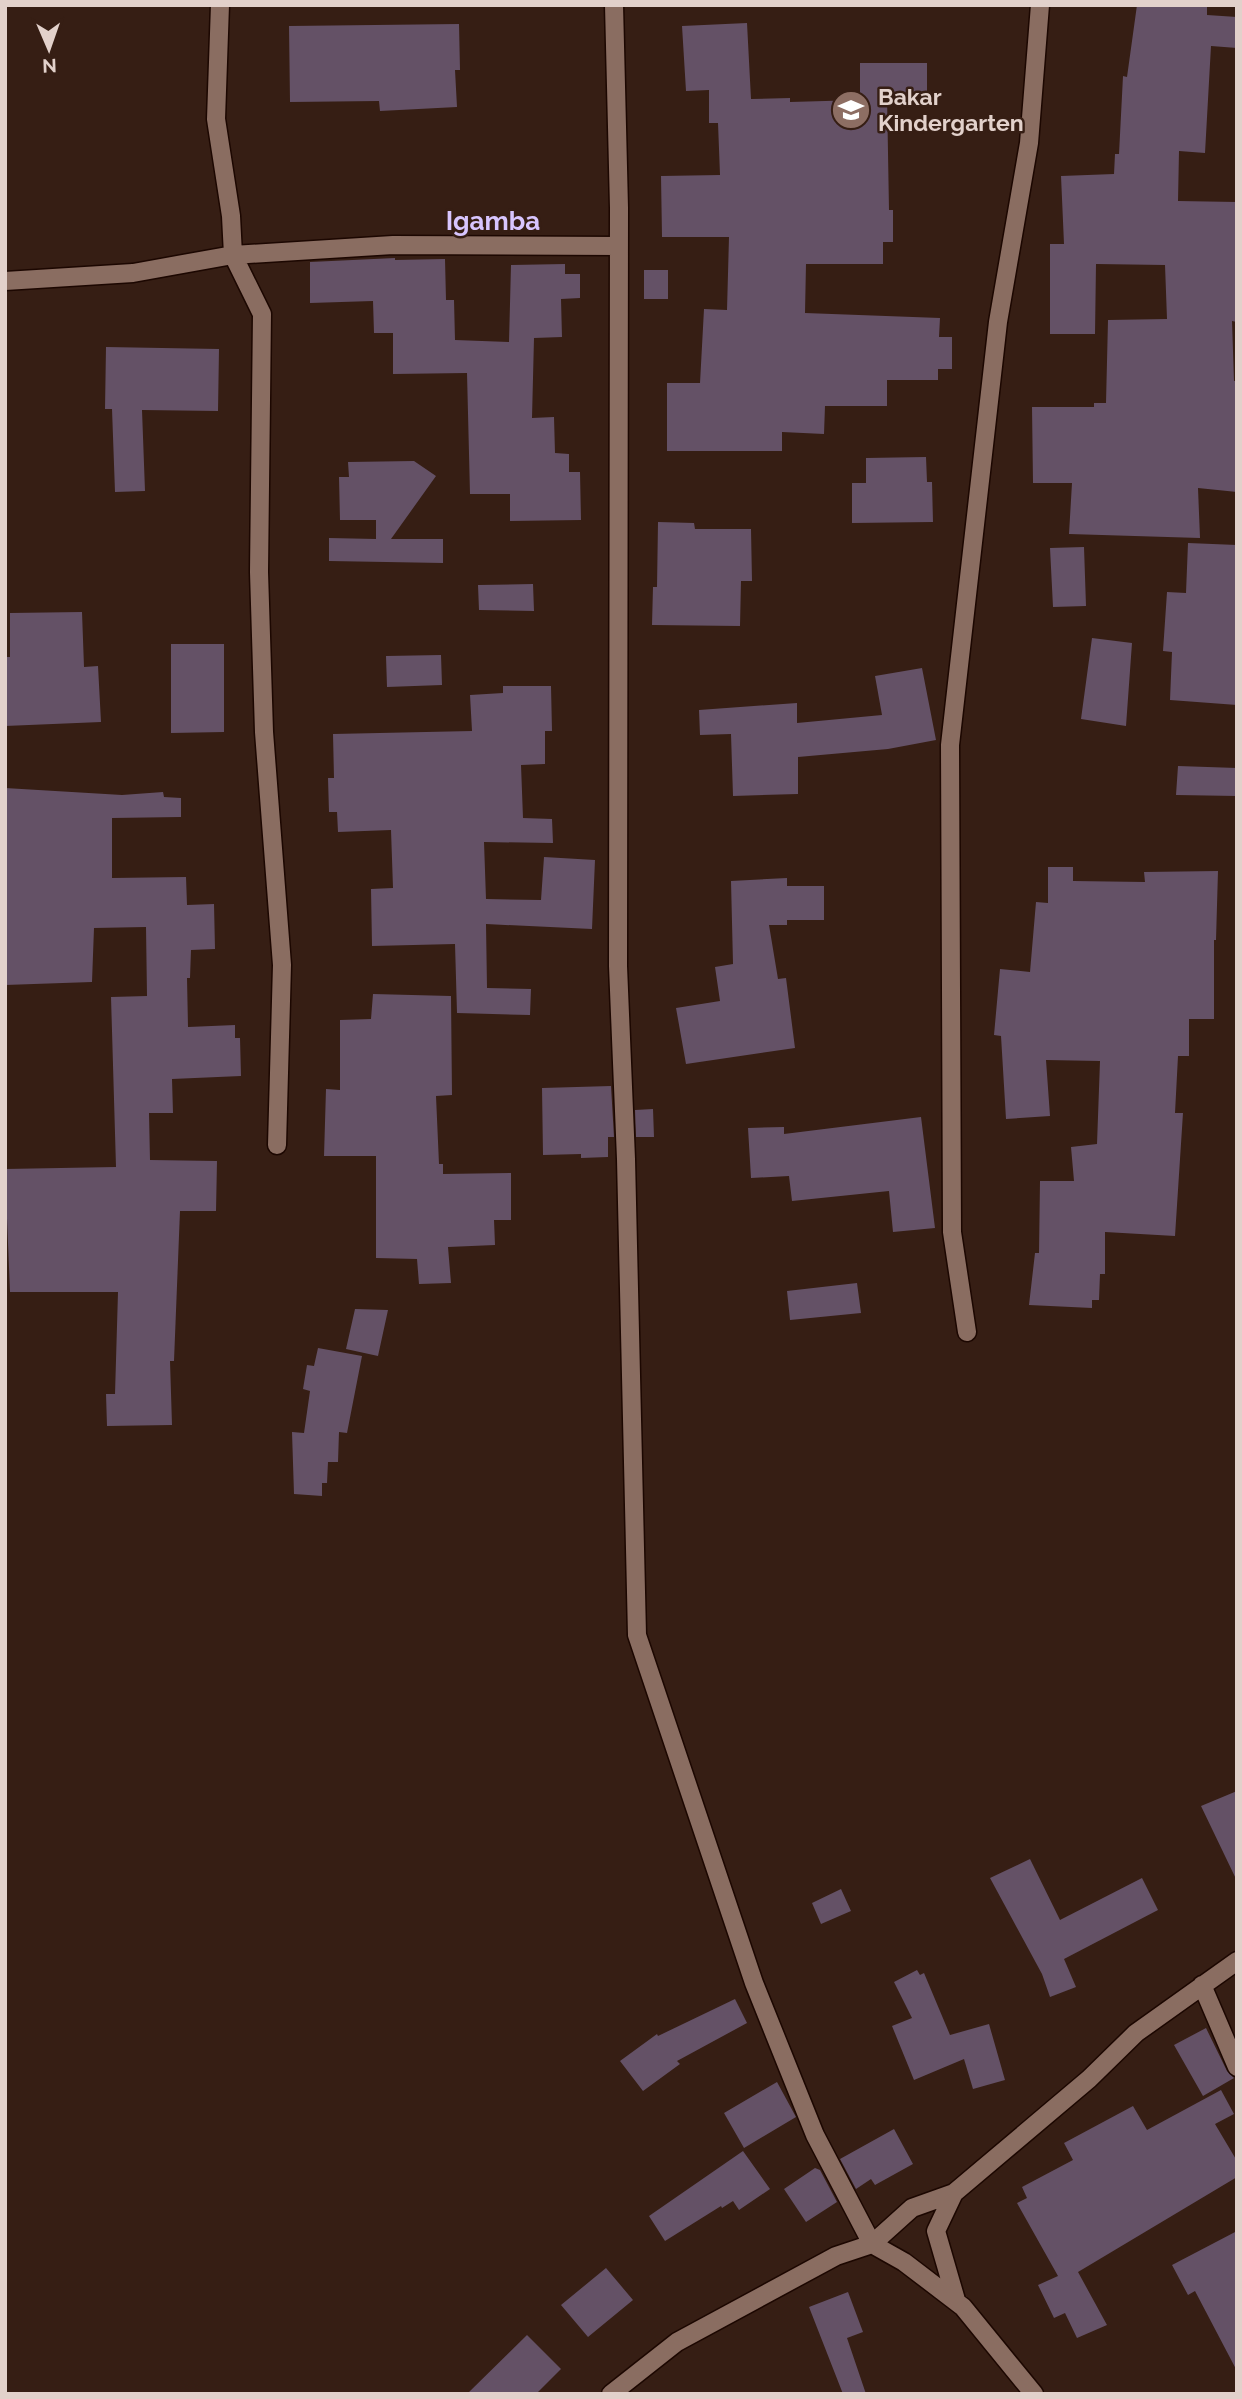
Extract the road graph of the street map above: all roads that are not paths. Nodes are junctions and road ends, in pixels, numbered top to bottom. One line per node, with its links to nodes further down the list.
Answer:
1 (220, 5): 5 (street)
2 (614, 5): 4 (street)
3 (1040, 5): 8 (street)
4 (619, 246): 5 (street); 13 (street)
5 (233, 255): 6 (street); 7 (street)
6 (5, 281)
7 (277, 1145)
8 (967, 1332)
9 (1237, 1961): 10 (street)
10 (1202, 1985): 11 (street); 12 (street)
11 (1237, 2067)
12 (954, 2193): 13 (street); 14 (street)
13 (872, 2244): 14 (street); 15 (street)
14 (956, 2300): 16 (street)
15 (611, 2394)
16 (1034, 2394)

